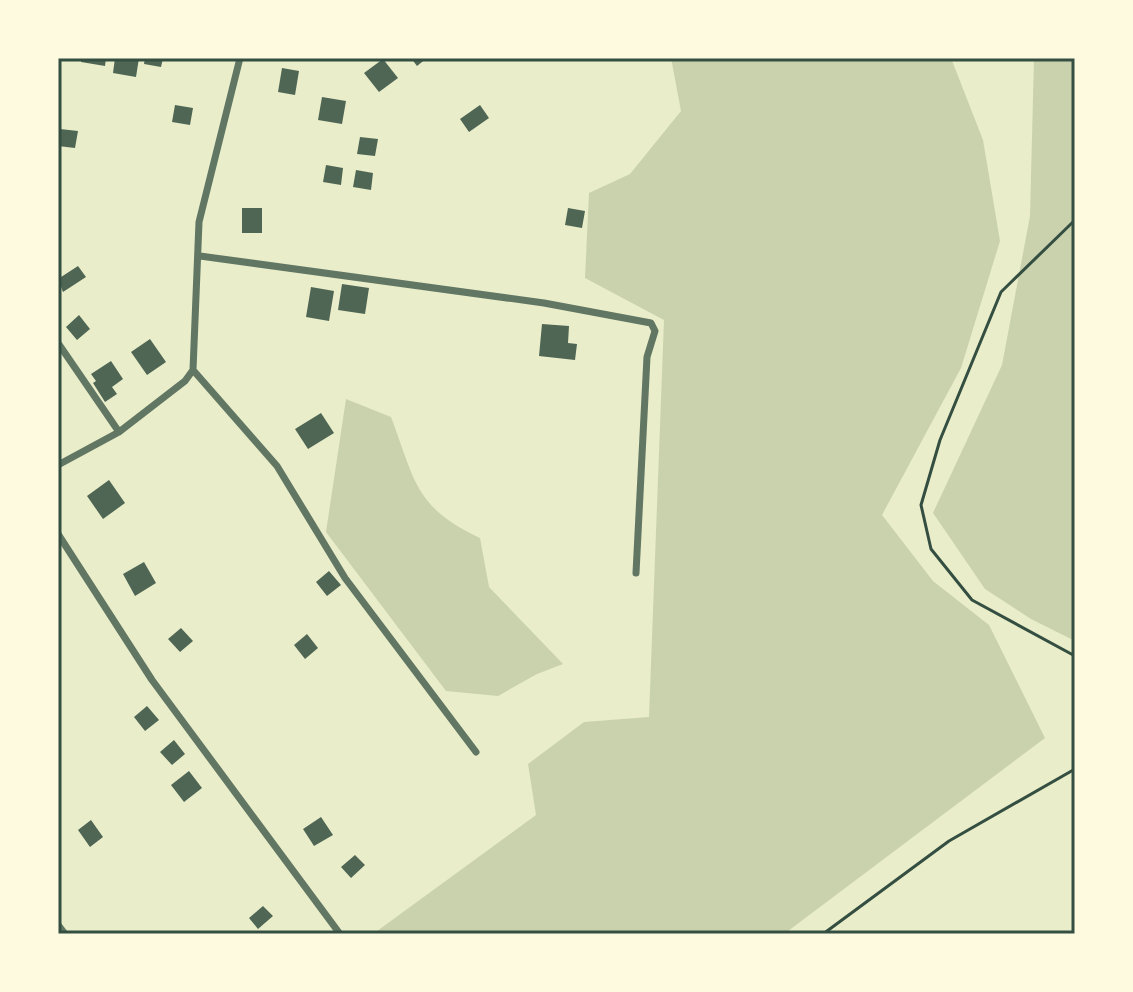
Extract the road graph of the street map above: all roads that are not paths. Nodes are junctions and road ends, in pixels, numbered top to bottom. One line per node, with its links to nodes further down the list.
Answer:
1 (240, 58): 2 (street)
2 (200, 256): 4 (street); 8 (street)
3 (58, 343): 5 (street)
4 (193, 370): 5 (street); 9 (street)
5 (119, 432): 6 (street)
6 (58, 465)
7 (58, 534): 12 (street)
8 (636, 573)
9 (476, 752)
10 (58, 925): 11 (street)
11 (65, 934)
12 (340, 934)

